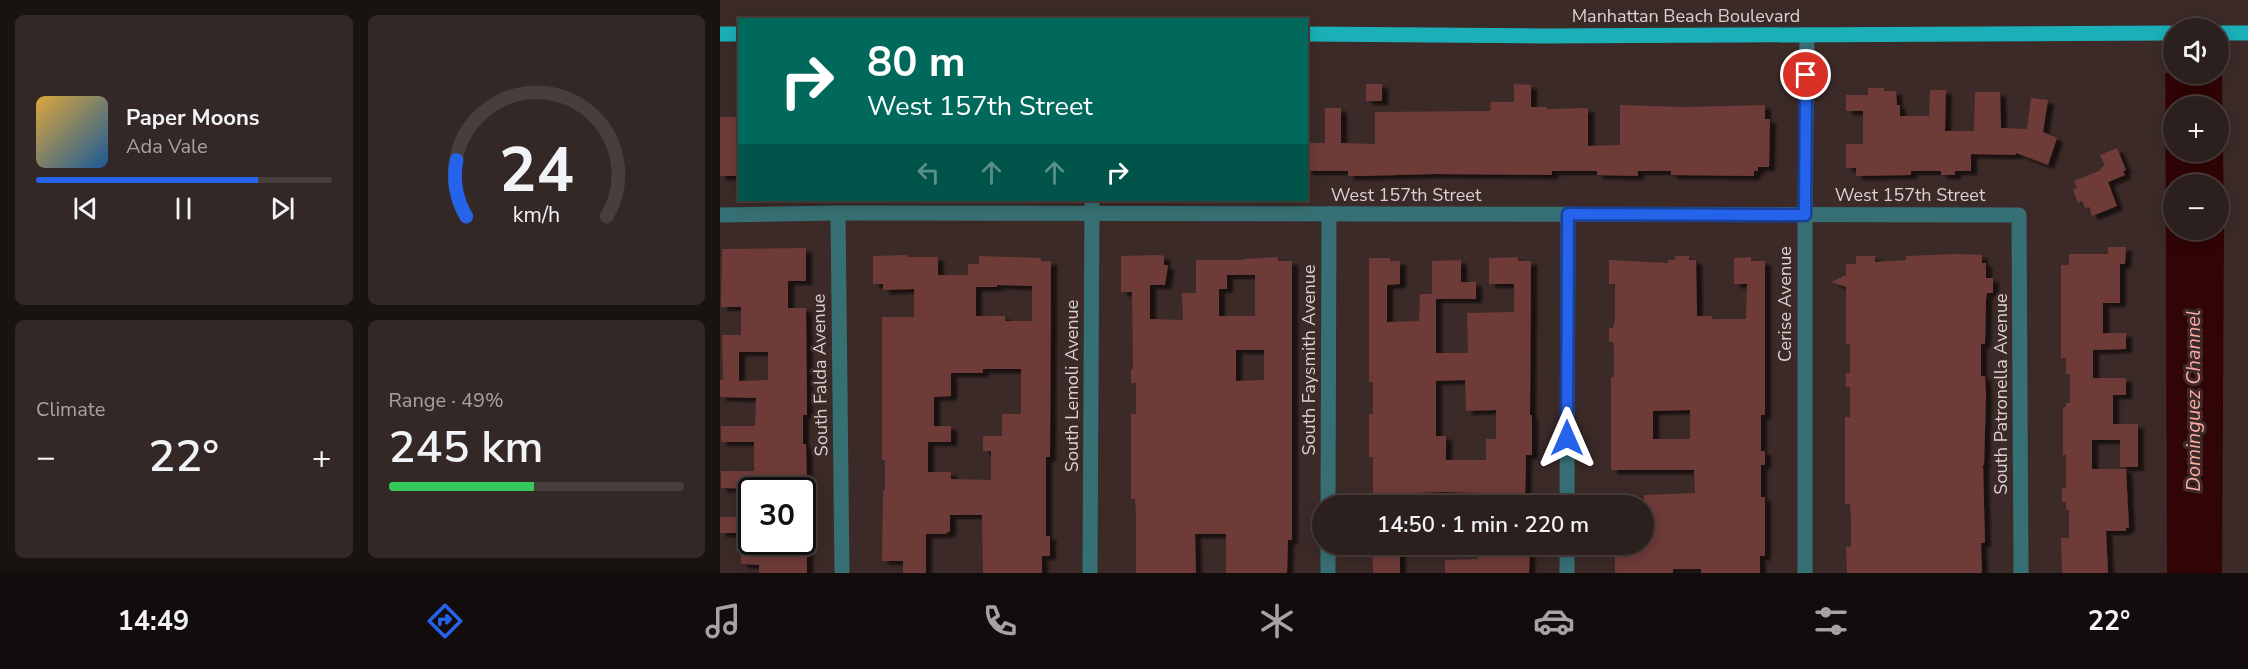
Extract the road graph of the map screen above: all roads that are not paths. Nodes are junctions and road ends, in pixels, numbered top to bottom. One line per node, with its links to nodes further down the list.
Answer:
1 (2163, 33): 7 (main road, Manhattan Beach Boulevard)
2 (2229, 33): 3 (main road)
3 (2248, 33)
4 (720, 34): 5 (main road)
5 (738, 34)
6 (1308, 34): 7 (main road, Manhattan Beach Boulevard)
7 (1807, 35): 13 (street, Cerise Avenue)
8 (1092, 207): 9 (street, West 157th Street); 10 (street, West 157th Street); 20 (street, South Lemoli Avenue)
9 (838, 213): 12 (street, West 157th Street); 19 (street, South Falda Avenue)
10 (1329, 214): 11 (street, West 157th Street); 15 (street, South Faysmith Avenue)
11 (1568, 214): 13 (street, West 157th Street); 16 (street)
12 (720, 215)
13 (1805, 215): 14 (street, West 157th Street); 23 (street, Cerise Avenue)
14 (2019, 215): 24 (street, South Patronella Avenue)
15 (1329, 495)
16 (1567, 495)
17 (1329, 555): 21 (street)
18 (1567, 555): 22 (street)
19 (842, 573)
20 (1090, 573)
21 (1328, 573)
22 (1567, 573)
23 (1805, 573)
24 (2021, 573)

